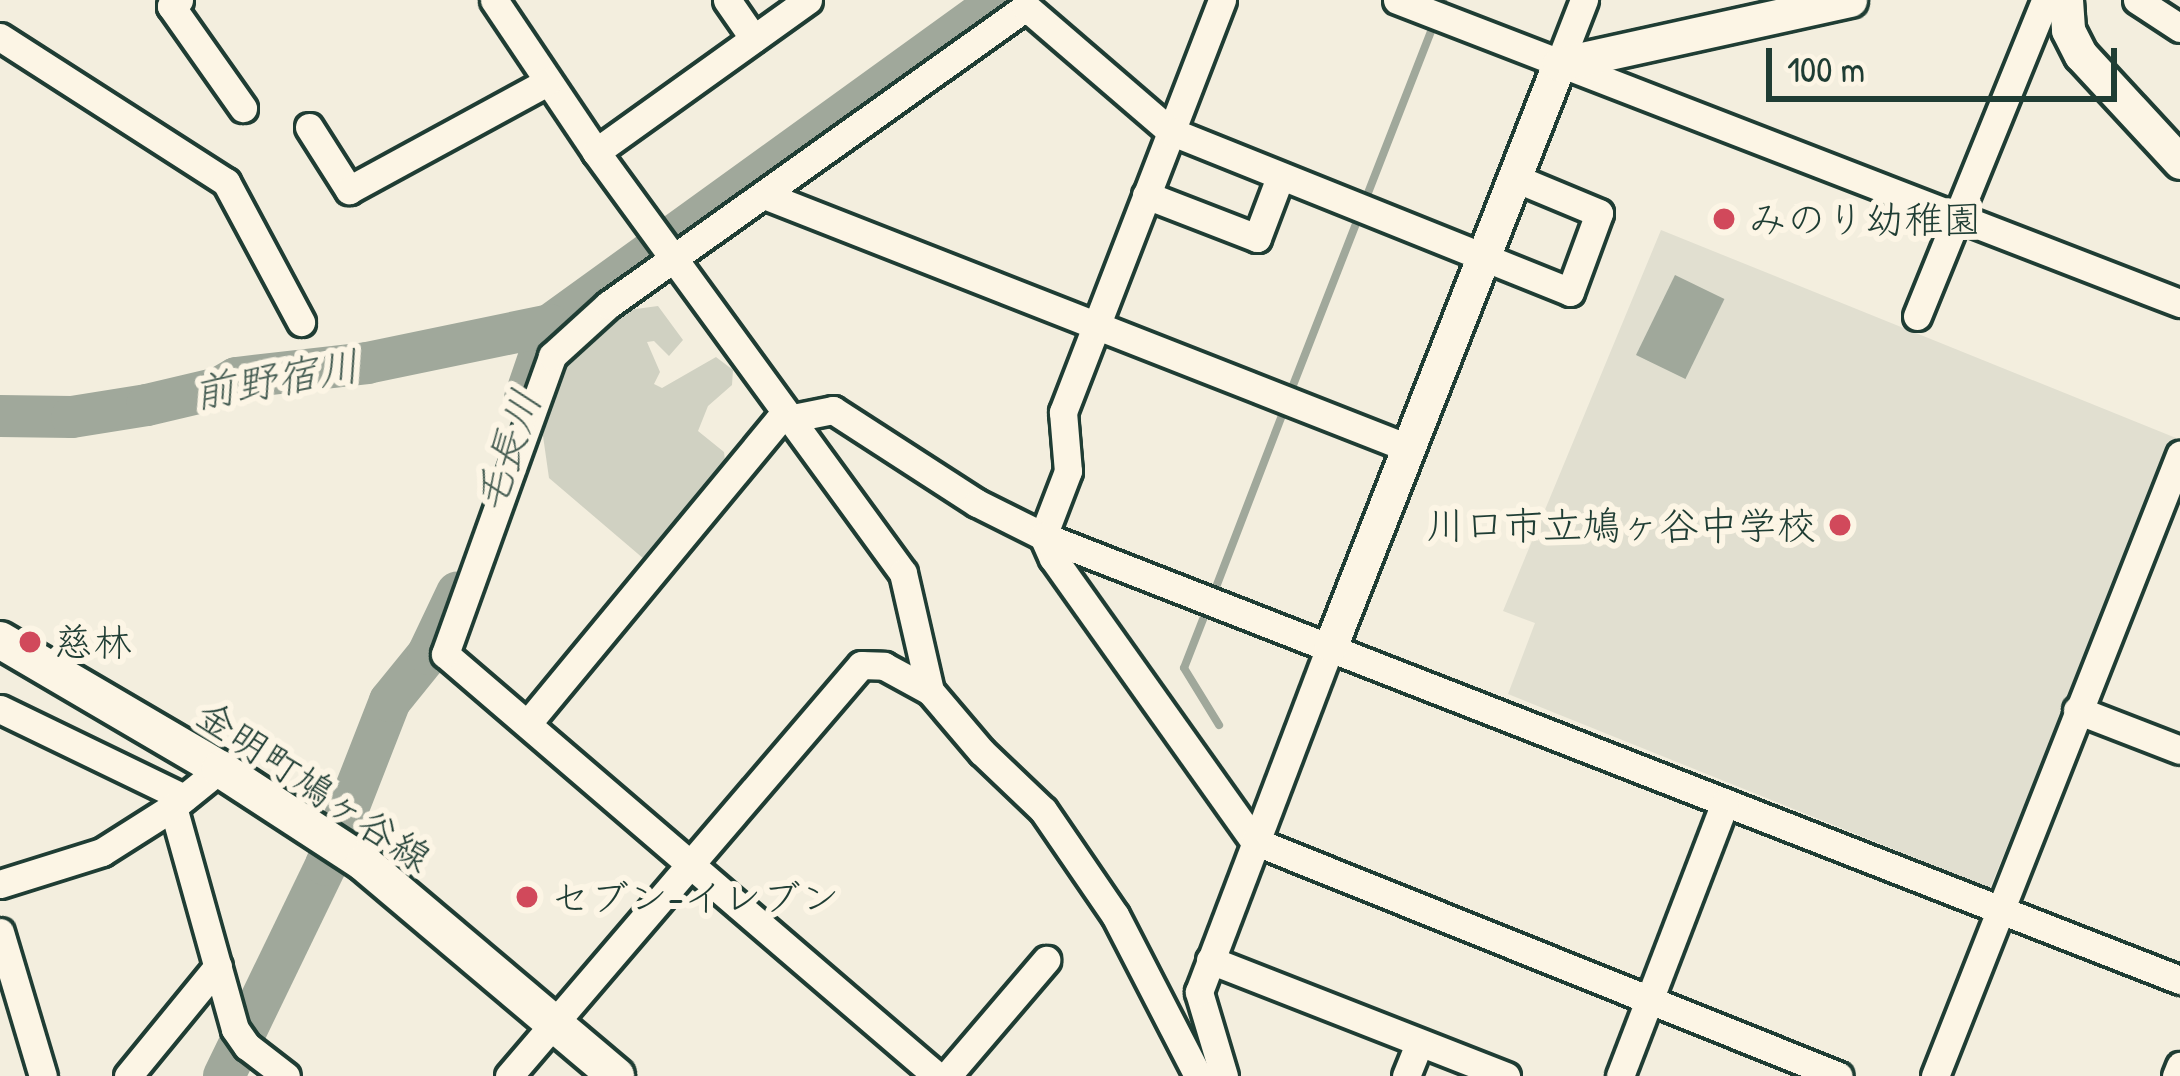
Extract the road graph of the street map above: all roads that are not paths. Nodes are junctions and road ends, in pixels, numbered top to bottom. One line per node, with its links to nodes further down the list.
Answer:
1 (179, 0): 17 (street)
2 (494, 0): 16 (street)
3 (727, 0): 14 (street)
4 (808, 0): 14 (street)
5 (1222, 0): 19 (street)
6 (1397, 0): 15 (street)
7 (1584, 0): 15 (street)
8 (1850, 0): 15 (street)
9 (2045, 0): 26 (street)
10 (2066, 0): 21 (street)
11 (2137, 0): 12 (street)
12 (2180, 28)
13 (0, 38): 31 (street)
14 (754, 39): 20 (street)
15 (1559, 64): 23 (street); 26 (street)
16 (548, 82): 18 (street); 20 (street)
17 (243, 108)
18 (309, 127)
19 (1170, 131): 22 (street); 24 (street); 25 (street)
20 (596, 152): 28 (street)
21 (2180, 162)
22 (1280, 177): 25 (street); 27 (street)
23 (1514, 178): 27 (street); 27 (street)
24 (764, 195): 28 (street); 32 (street)
25 (1146, 195): 32 (street)
26 (1958, 215): 29 (street); 30 (street)
27 (1485, 257): 34 (street)
28 (673, 260): 33 (street); 43 (street)
29 (2180, 303)
30 (1917, 316)
31 (301, 322)
32 (1095, 329): 34 (street); 37 (street)
33 (790, 416): 37 (street); 40 (street); 43 (street)
34 (1408, 448): 39 (street)
35 (2180, 454): 36 (street)
36 (2168, 519): 42 (street)
37 (1043, 536): 39 (street); 48 (street)
38 (0, 640): 45 (main road, 金明町鳩ヶ谷線)
39 (1331, 645): 47 (street); 48 (street)
40 (931, 691): 49 (street); 68 (street)
41 (0, 709): 46 (street)
42 (2077, 710): 44 (street); 51 (street)
43 (528, 723): 49 (street)
44 (2180, 750)
45 (220, 769): 46 (street); 58 (main road, 金明町鳩ヶ谷線)
46 (179, 802): 50 (street); 55 (street)
47 (1726, 802): 51 (street); 57 (street)
48 (1254, 841): 54 (street); 57 (street)
49 (692, 862): 58 (street); 66 (street)
50 (0, 884)
51 (2000, 908): 56 (street); 74 (street)
52 (0, 932): 61 (street)
53 (1046, 960): 67 (street)
54 (1210, 960): 59 (street); 69 (street)
55 (218, 966): 62 (street); 63 (street)
56 (2180, 980)
57 (1648, 998): 72 (street); 73 (street)
58 (554, 1024): 64 (street); 65 (main road, 金明町鳩ヶ谷線)
59 (1419, 1042): 70 (street); 71 (street)
60 (2180, 1066): 75 (street)
61 (43, 1076)
62 (128, 1076)
63 (286, 1076)
64 (509, 1076)
65 (616, 1076)
66 (938, 1076)
67 (947, 1076)
68 (1198, 1076)
69 (1224, 1076)
70 (1406, 1076)
71 (1507, 1076)
72 (1620, 1076)
73 (1839, 1076)
74 (1935, 1076)
75 (2176, 1076)

